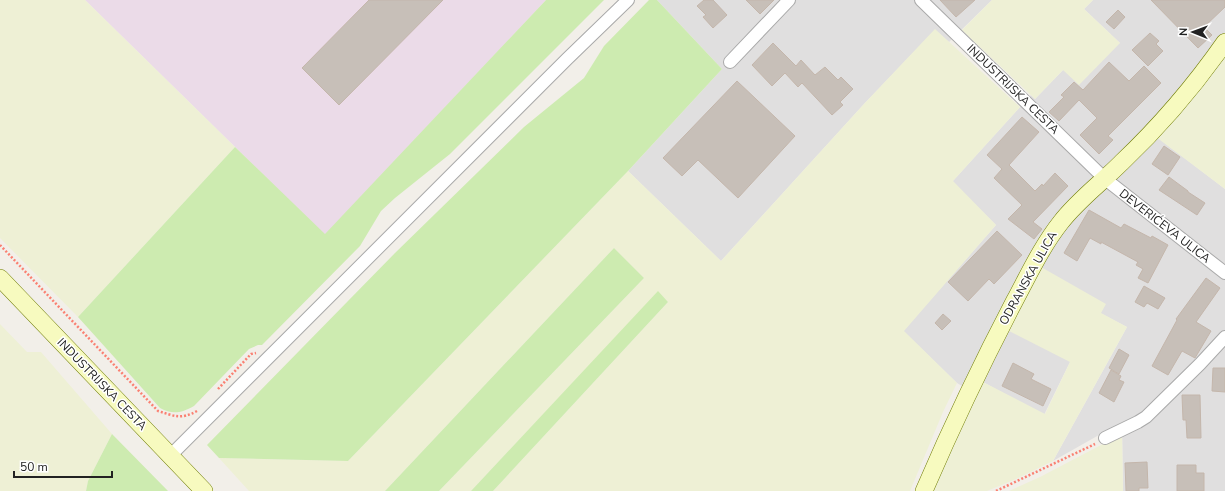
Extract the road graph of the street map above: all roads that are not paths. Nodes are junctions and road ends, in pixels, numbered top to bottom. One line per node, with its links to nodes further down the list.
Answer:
1 (628, 0): 11 (street)
2 (789, 0): 5 (street)
3 (921, 0): 6 (street, INDUSTRIJSKA CESTA)
4 (1225, 42): 6 (main road, ODRANSKA ULICA)
5 (730, 62)
6 (1104, 178): 7 (street, DEVERIĆEVA ULICA); 13 (main road, ODRANSKA ULICA)
7 (1225, 273)
8 (0, 278): 11 (main road, INDUSTRIJSKA CESTA)
9 (1225, 337): 10 (street)
10 (1105, 438)
11 (170, 456): 12 (main road, INDUSTRIJSKA CESTA)
12 (204, 491)
13 (924, 491)

